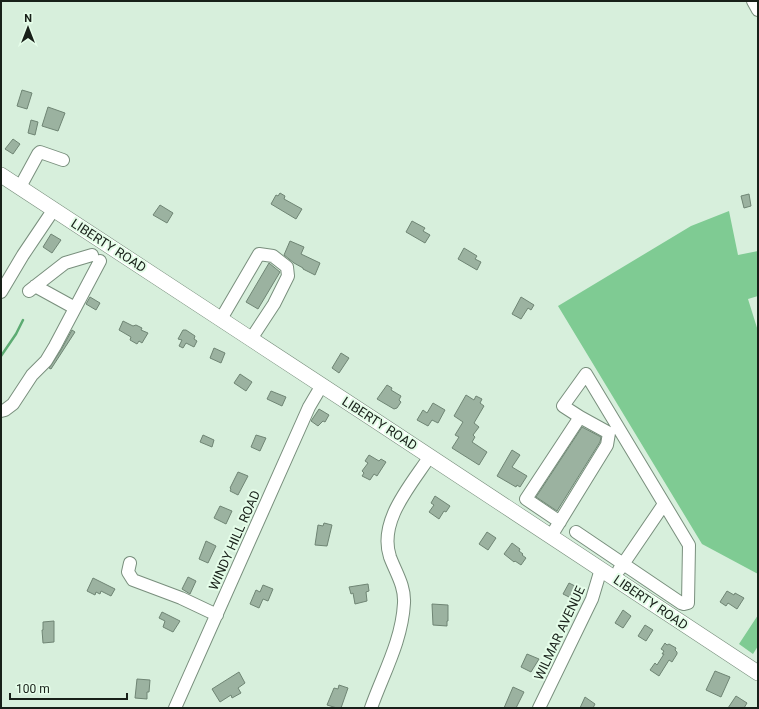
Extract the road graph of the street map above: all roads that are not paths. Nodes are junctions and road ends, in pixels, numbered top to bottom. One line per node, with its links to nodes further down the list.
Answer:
1 (753, 1): 2 (street)
2 (758, 10)
3 (63, 160): 5 (street)
4 (1, 176): 5 (main road, LIBERTY ROAD)
5 (20, 187): 6 (main road, LIBERTY ROAD)
6 (54, 209): 7 (street); 9 (main road, LIBERTY ROAD)
7 (1, 292)
8 (75, 308): 8 (street); 12 (street)
9 (221, 319): 10 (main road, LIBERTY ROAD); 10 (street)
10 (251, 339): 11 (main road, LIBERTY ROAD)
11 (322, 385): 15 (main road, LIBERTY ROAD); 24 (street, WINDY HILL ROAD)
12 (1, 411)
13 (580, 417): 14 (street); 14 (street); 17 (street)
14 (613, 430): 16 (street); 17 (street)
15 (430, 456): 19 (main road, LIBERTY ROAD); 27 (street)
16 (664, 504): 21 (street); 21 (street)
17 (560, 522): 19 (street)
18 (576, 532): 21 (street)
19 (551, 536): 22 (main road, LIBERTY ROAD)
20 (130, 563): 24 (street)
21 (623, 564): 23 (street)
22 (601, 569): 23 (main road, LIBERTY ROAD); 28 (street, WILMAR AVENUE)
23 (613, 577): 25 (main road, LIBERTY ROAD)
24 (216, 615): 26 (street, WINDY HILL ROAD)
25 (758, 673)
26 (175, 708)
27 (371, 708)
28 (539, 708)

